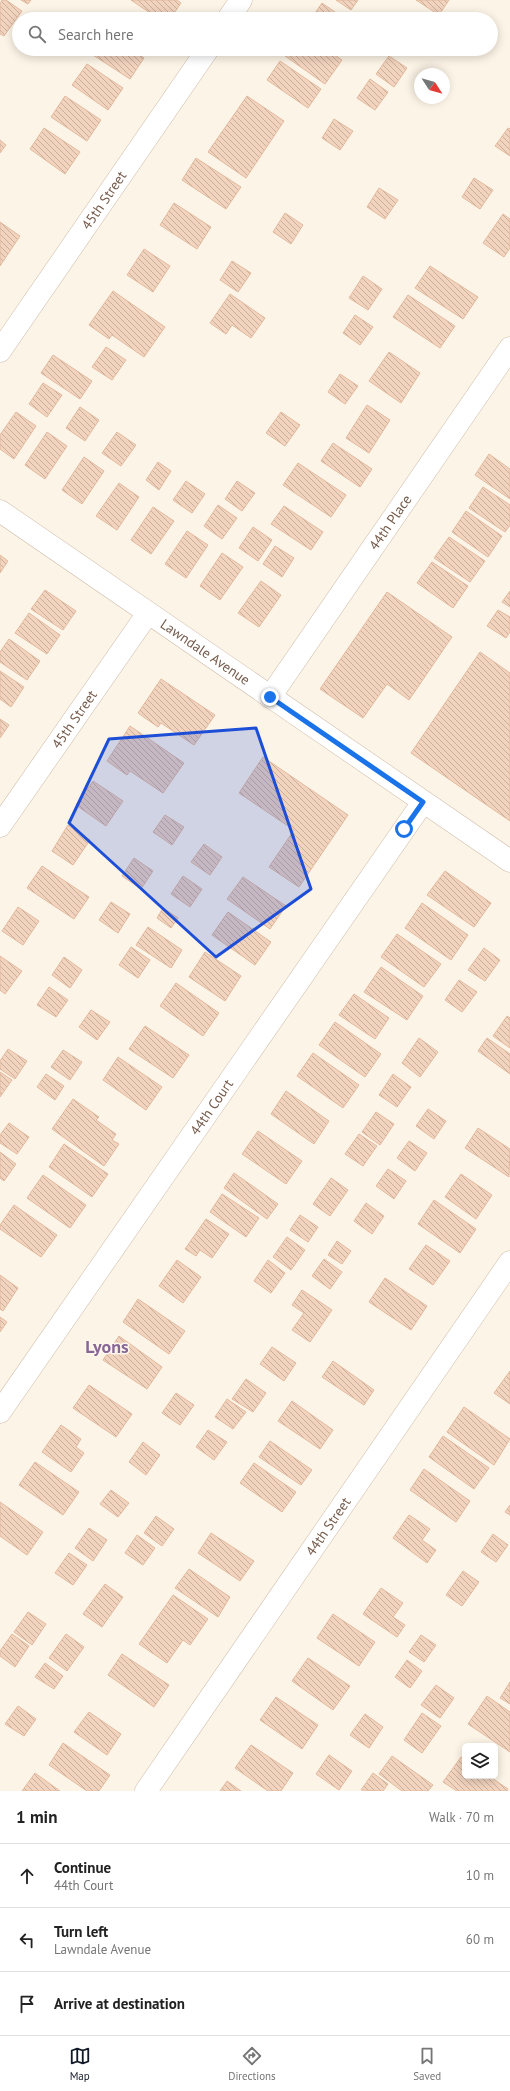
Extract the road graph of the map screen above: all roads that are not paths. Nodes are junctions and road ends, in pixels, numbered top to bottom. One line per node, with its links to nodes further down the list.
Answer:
1 (241, 0): 2 (street)
2 (233, 12)
3 (203, 56): 5 (street, 45th Street)
4 (510, 348): 8 (street, 44th Place)
5 (0, 351)
6 (0, 511): 7 (street, Lawndale Avenue)
7 (148, 613): 8 (street, Lawndale Avenue); 10 (street, 45th Street)
8 (270, 697): 9 (street, Lawndale Avenue)
9 (423, 802): 11 (street, Lawndale Avenue); 13 (street, 44th Court)
10 (0, 826)
11 (510, 861)
12 (510, 1262): 14 (street, 44th Street)
13 (0, 1412)
14 (146, 1791)

